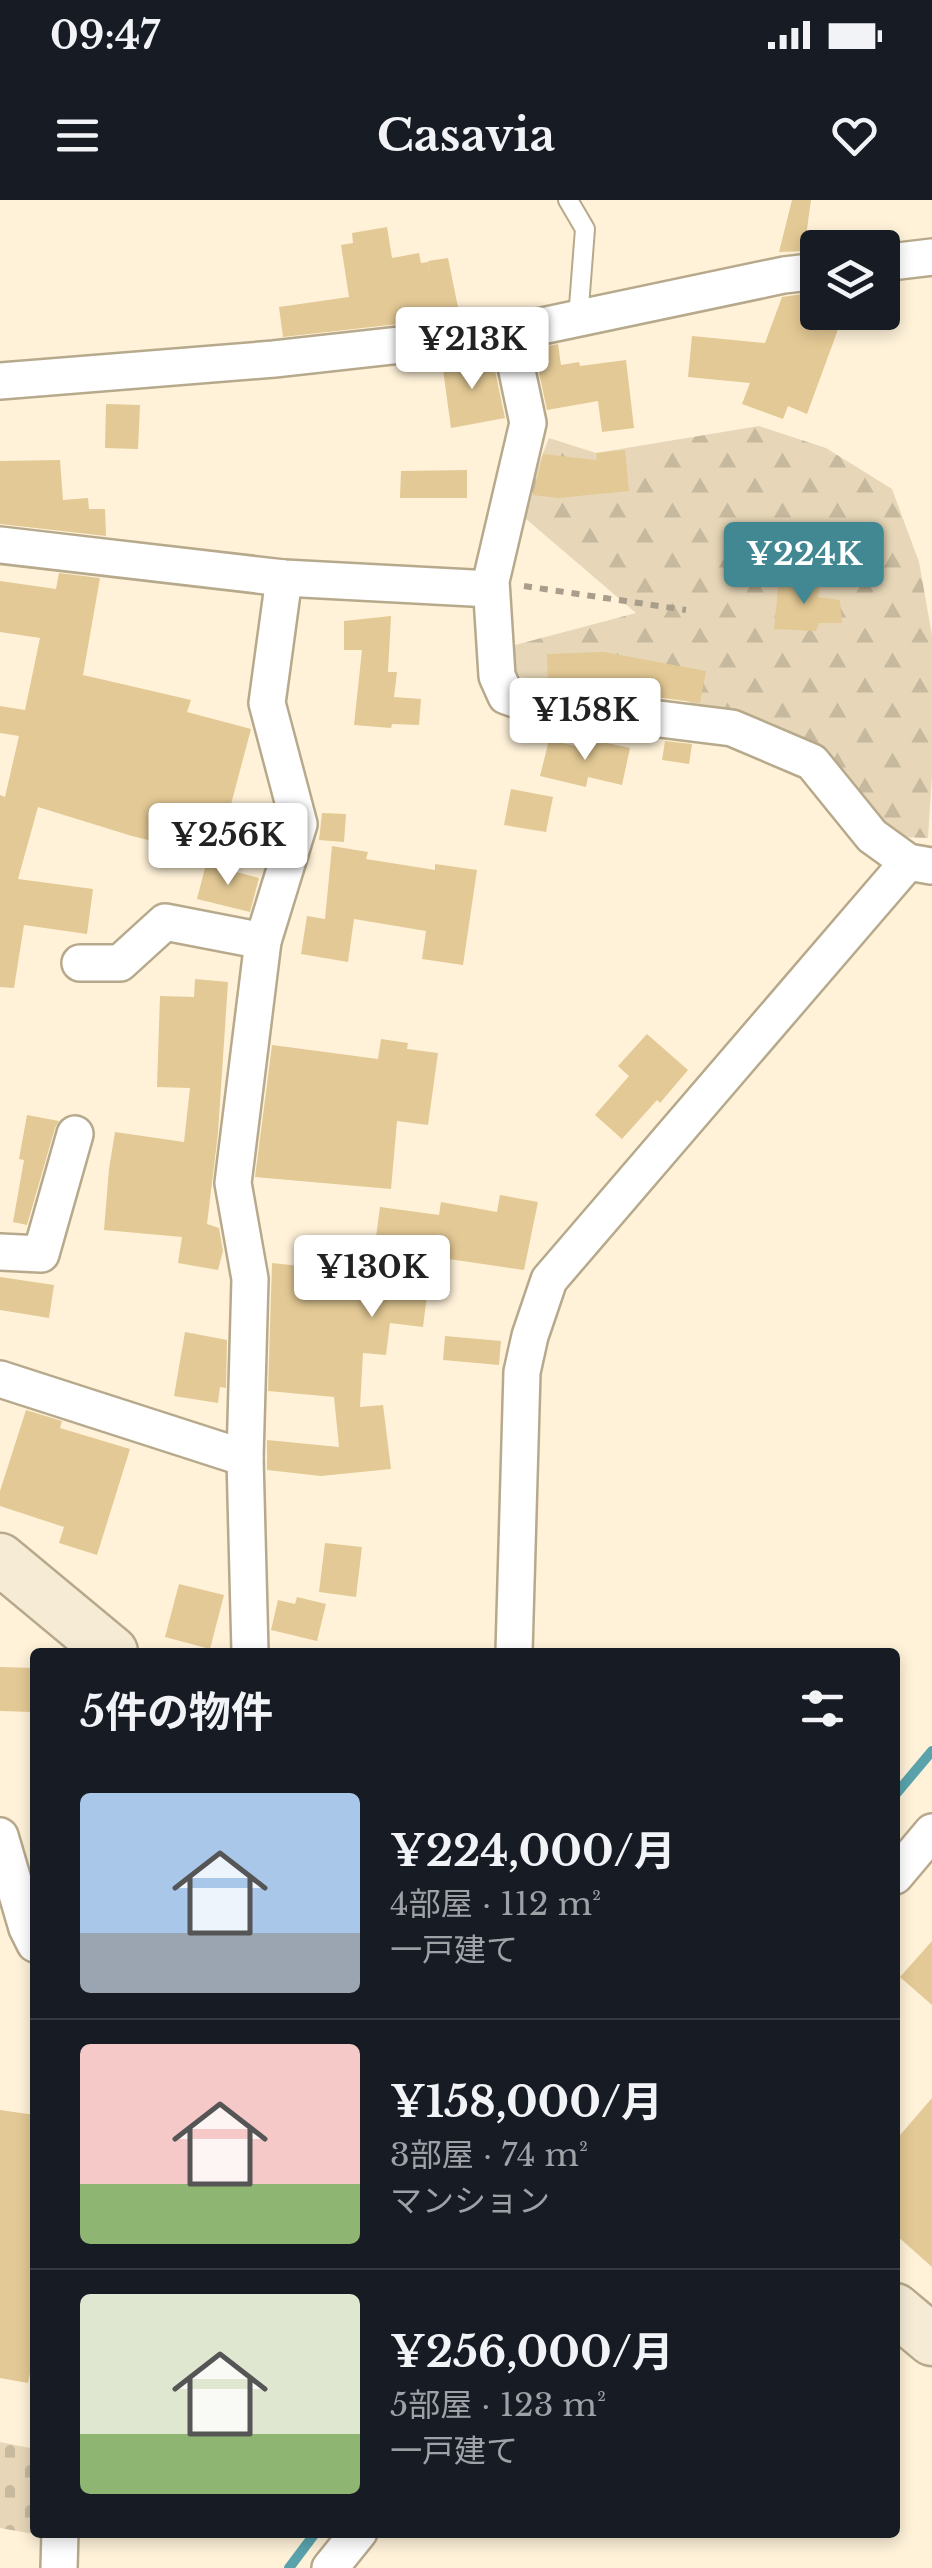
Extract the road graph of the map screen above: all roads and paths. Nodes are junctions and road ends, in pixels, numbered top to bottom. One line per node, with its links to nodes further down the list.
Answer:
1 (568, 200): 5 (lane)
2 (932, 257): 3 (street)
3 (900, 261)
4 (800, 273): 5 (street)
5 (578, 319): 6 (street)
6 (509, 333): 7 (street); 10 (street)
7 (0, 381)
8 (0, 544): 9 (street)
9 (284, 578): 10 (street); 13 (street)
10 (491, 585): 11 (path); 12 (street)
11 (686, 610)
12 (920, 864): 22 (street)
13 (263, 941): 14 (street); 18 (street)
14 (80, 963)
15 (75, 1134): 16 (street)
16 (0, 1252)
17 (0, 1379): 18 (street)
18 (245, 1458): 21 (street)
19 (0, 1559): 20 (street)
20 (107, 1648)
21 (250, 1648)
22 (514, 1648)
23 (932, 1832): 25 (street)
24 (0, 1836): 26 (street)
25 (900, 1870)
26 (20, 1932)
27 (900, 2313): 28 (street)
28 (932, 2340)
29 (60, 2538): 31 (street)
30 (354, 2538): 32 (street)
31 (59, 2568)
32 (330, 2568)

